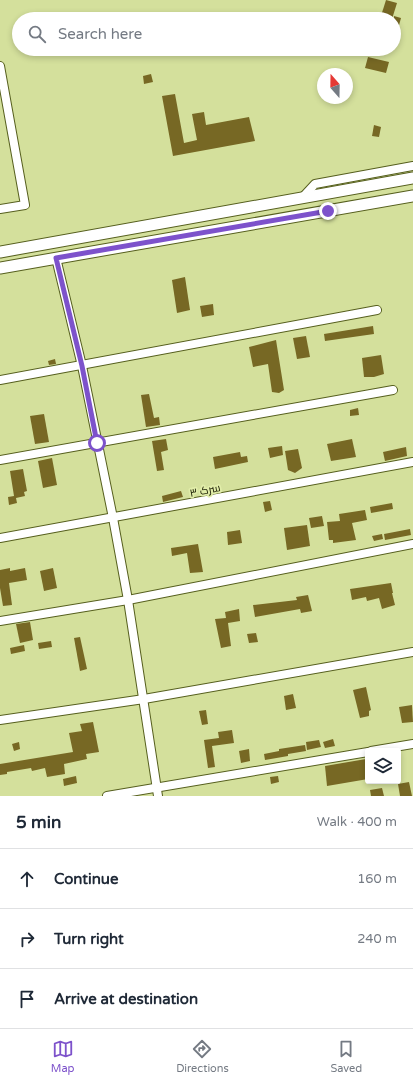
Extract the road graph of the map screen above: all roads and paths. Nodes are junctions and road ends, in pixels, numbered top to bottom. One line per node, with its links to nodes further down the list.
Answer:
1 (0, 66): 2 (street)
2 (4, 112): 8 (street)
3 (413, 166): 7 (street)
4 (413, 178): 5 (main road)
5 (325, 194): 7 (main road); 9 (main road)
6 (413, 196): 9 (main road)
7 (302, 198): 10 (main road)
8 (0, 209)
9 (328, 211): 11 (main road)
10 (0, 252)
11 (56, 258): 12 (main road); 14 (street)
12 (0, 268)
13 (377, 310): 14 (street)
14 (82, 366): 15 (street); 17 (street)
15 (0, 380)
16 (393, 390): 17 (street)
17 (97, 443): 18 (street); 20 (street)
18 (0, 460)
19 (413, 462): 20 (street, سرک ۳)
20 (112, 518): 21 (street, سرک ۳); 23 (street)
21 (0, 538)
22 (413, 544): 23 (street)
23 (128, 600): 24 (street); 26 (street)
24 (0, 621)
25 (413, 652): 26 (street)
26 (144, 699): 27 (street); 31 (street)
27 (0, 720)
28 (413, 744): 29 (street)
29 (389, 748)
30 (365, 753): 31 (street)
31 (158, 792): 32 (street)
32 (107, 796)

